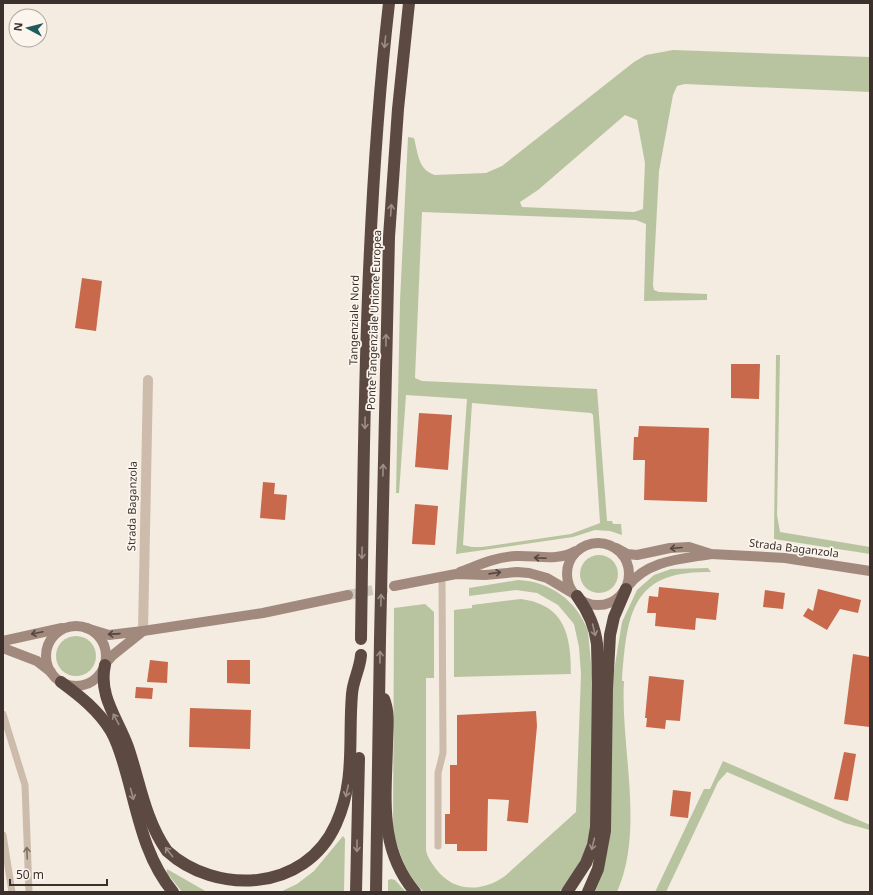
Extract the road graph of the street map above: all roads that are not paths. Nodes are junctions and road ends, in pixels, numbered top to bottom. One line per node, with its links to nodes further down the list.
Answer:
1 (389, 3): 19 (highway, Tangenziale Nord, one-way to 19, bridge)
2 (409, 3): 22 (highway, Ponte Tangenziale Unione Europea, one-way to 2, bridge)
3 (148, 380): 16 (street, Strada Baganzola)
4 (616, 548): 5 (main road, Strada Baganzola); 6 (main road, Strada Baganzola, one-way to 4); 11 (main road)
5 (578, 550): 8 (main road, Strada Baganzola, one-way to 8); 13 (main road)
6 (714, 554): 7 (main road, Strada Baganzola); 11 (main road, Strada Baganzola)
7 (870, 571)
8 (456, 574): 9 (main road, Strada Baganzola); 13 (main road, Strada Baganzola, one-way to 13)
9 (442, 576): 10 (main road, Strada Baganzola); 25 (lane)
10 (394, 586)
11 (626, 589): 13 (main road, Strada Baganzola); 33 (highway)
12 (348, 595): 16 (main road)
13 (577, 596): 32 (highway, one-way to 32)
14 (72, 627): 15 (main road); 17 (main road, one-way to 17); 21 (main road)
15 (86, 628): 16 (main road, one-way to 15); 20 (main road)
16 (143, 631): 20 (main road)
17 (3, 640)
18 (3, 648): 21 (main road)
19 (361, 655): 20 (highway, one-way to 20); 29 (highway, one-way to 29)
20 (105, 665): 21 (main road)
21 (57, 679): 28 (highway, one-way to 28)
22 (380, 679): 30 (highway); 31 (highway)
23 (3, 714): 27 (lane, one-way to 23)
24 (3, 835): 26 (lane)
25 (438, 846)
26 (12, 892)
27 (29, 892)
28 (173, 892)
29 (356, 892)
30 (376, 892)
31 (415, 892)
32 (566, 892)
33 (588, 892)

